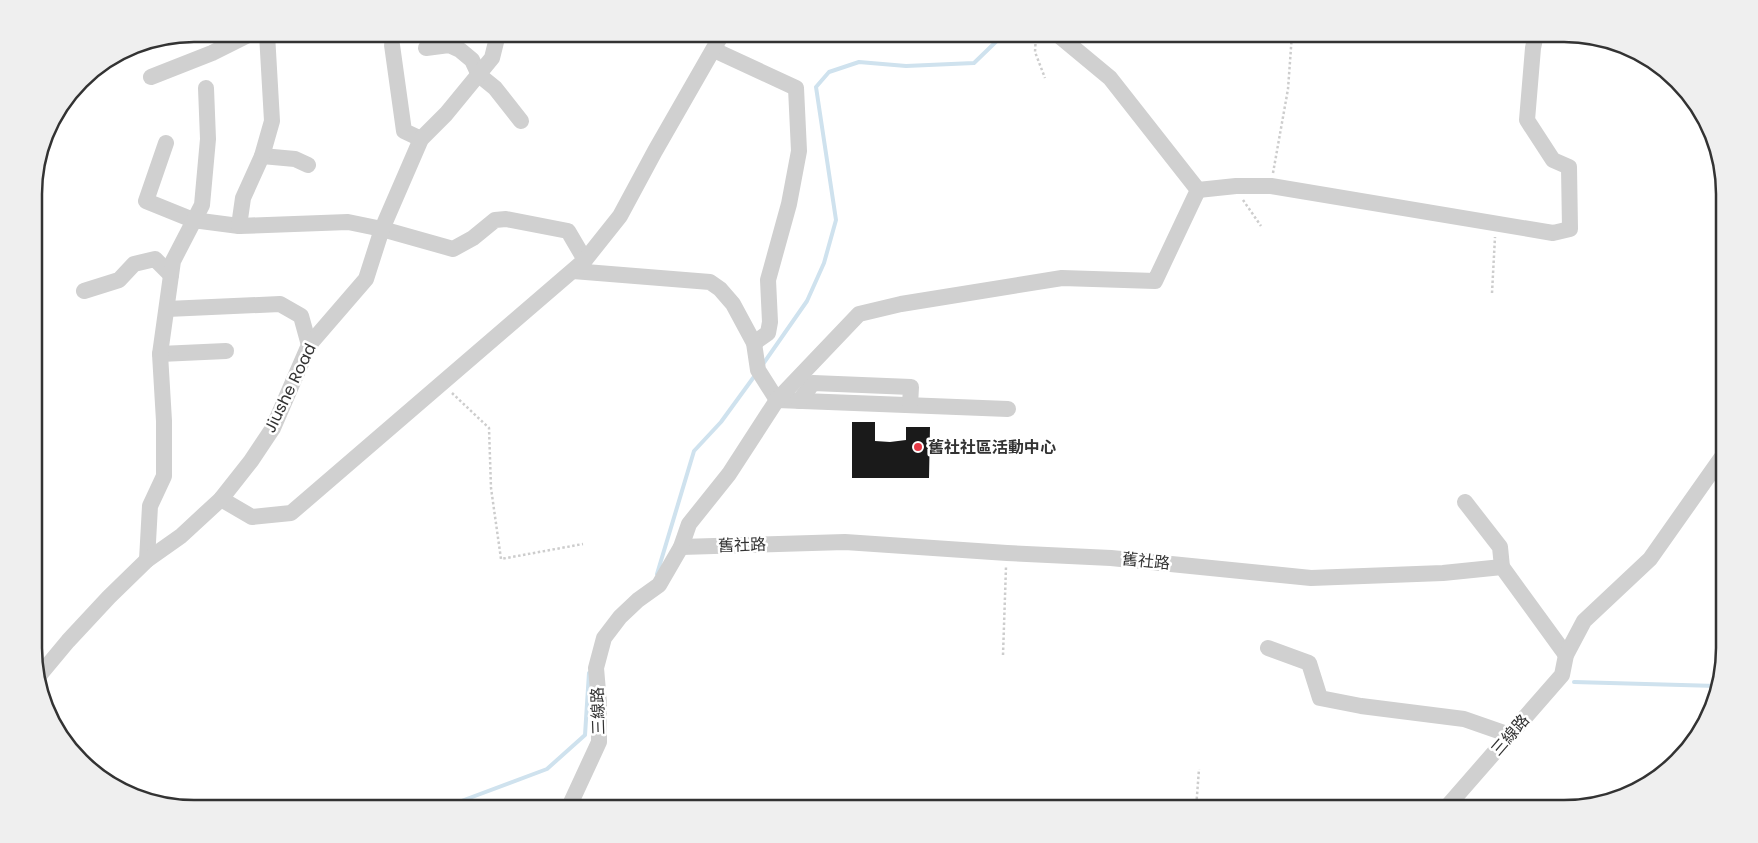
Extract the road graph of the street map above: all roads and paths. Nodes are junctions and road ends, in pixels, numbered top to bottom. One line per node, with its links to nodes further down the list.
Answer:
1 (234, 42): 13 (street)
2 (267, 42): 19 (street)
3 (496, 42): 12 (street, Jiushe Road)
4 (718, 42): 11 (street)
5 (1036, 42): 14 (path)
6 (1067, 42): 23 (street)
7 (1291, 42): 22 (path)
8 (1534, 42): 25 (street)
9 (392, 45): 17 (street)
10 (426, 48): 12 (street)
11 (714, 50): 29 (street); 34 (street)
12 (479, 75): 16 (street); 17 (street, Jiushe Road)
13 (151, 77)
14 (1045, 78)
15 (206, 88): 24 (street)
16 (521, 121)
17 (421, 139): 28 (street, Jiushe Road)
18 (166, 143): 24 (street)
19 (262, 156): 20 (street); 26 (street)
20 (308, 165)
21 (1236, 186): 22 (street); 23 (street); 27 (path)
22 (1271, 186): 25 (street)
23 (1198, 190): 39 (street)
24 (193, 220): 26 (street); 30 (street)
25 (1496, 222): 32 (path)
26 (238, 226): 28 (street)
27 (1261, 226)
28 (382, 229): 29 (street); 35 (street, Jiushe Road)
29 (579, 265): 34 (street); 38 (street)
30 (171, 275): 31 (street); 33 (street)
31 (84, 292)
32 (1492, 293)
33 (166, 309): 35 (street); 37 (street)
34 (754, 343): 39 (street)
35 (309, 345): 42 (street, Jiushe Road)
36 (226, 351): 37 (street)
37 (160, 354): 47 (street)
38 (442, 384): 42 (street); 44 (path)
39 (777, 400): 40 (street); 45 (street)
40 (1008, 409)
41 (1716, 465): 51 (street, 三線路)
42 (221, 499): 47 (street, Jiushe Road)
43 (1464, 502): 48 (street)
44 (583, 544)
45 (681, 547): 46 (street, 舊社路); 55 (street, 三線路)
46 (1007, 553): 48 (street, 舊社路); 50 (path)
47 (147, 560): 52 (street, Jiushe Road)
48 (1502, 567): 51 (street)
49 (1268, 648): 53 (street)
50 (1002, 655)
51 (1566, 655): 53 (street, 三線路)
52 (44, 670)
53 (1510, 735): 57 (street, 三線路)
54 (1199, 769): 56 (path)
55 (572, 800)
56 (1197, 800)
57 (1453, 800)

